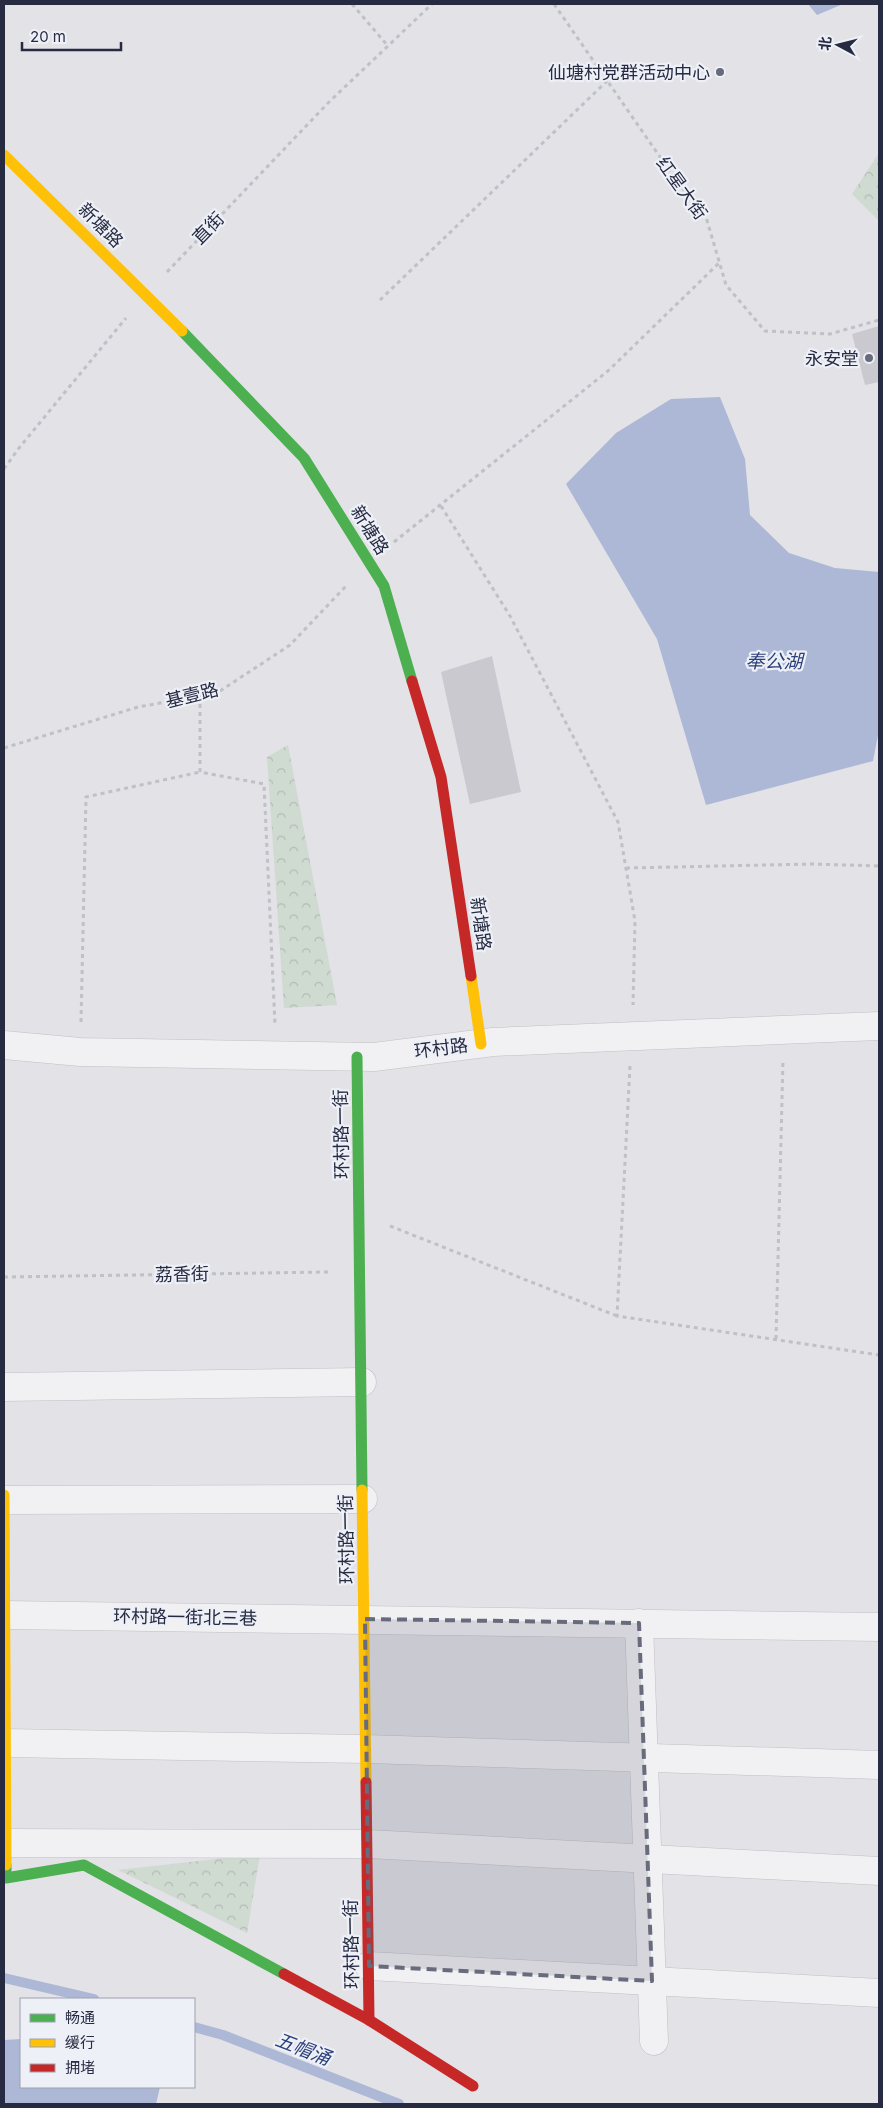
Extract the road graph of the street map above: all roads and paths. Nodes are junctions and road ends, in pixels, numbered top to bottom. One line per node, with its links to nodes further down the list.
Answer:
1 (352, 4): 4 (path)
2 (432, 4): 4 (path, 直街)
3 (554, 4): 5 (path, 红星大街)
4 (388, 46): 8 (path, 直街)
5 (607, 81): 7 (path, 红星大街); 9 (path)
6 (4, 155): 8 (street, 新塘路)
7 (719, 263): 10 (path, 红星大街); 12 (path, 基壹路)
8 (146, 294): 11 (path, 直街); 13 (street, 新塘路)
9 (380, 300)
10 (879, 320)
11 (4, 469)
12 (441, 506): 13 (path, 基壹路); 18 (path)
13 (369, 562): 14 (path, 基壹路); 22 (street, 新塘路)
14 (200, 696): 15 (path, 基壹路); 16 (path)
15 (4, 748)
16 (200, 772): 24 (path); 25 (path)
17 (879, 866): 18 (path)
18 (626, 868): 21 (path)
19 (879, 1026): 20 (street, 环村路)
20 (784, 1030): 21 (street, 环村路); 31 (path)
21 (632, 1036): 22 (street, 环村路); 30 (path)
22 (481, 1044): 26 (street, 环村路)
23 (4, 1045): 24 (street, 环村路)
24 (80, 1052): 25 (street, 环村路)
25 (276, 1055): 26 (street, 环村路)
26 (358, 1057): 27 (street, 环村路一街)
27 (360, 1214): 28 (street, 环村路一街); 30 (path)
28 (360, 1271): 29 (path, 荔香街); 33 (street, 环村路一街)
29 (4, 1277)
30 (617, 1316): 31 (path)
31 (776, 1339): 32 (path)
32 (879, 1355)
33 (362, 1382): 34 (street); 36 (street, 环村路一街)
34 (4, 1387)
35 (4, 1494): 37 (street)
36 (363, 1499): 37 (street); 39 (street, 环村路一街)
37 (4, 1500): 38 (street)
38 (5, 1614): 39 (street, 环村路一街北三巷); 42 (street)
39 (365, 1619): 40 (street, 环村路一街北三巷); 43 (street, 环村路一街)
40 (639, 1623): 41 (street, 环村路一街北三巷); 44 (street)
41 (879, 1627)
42 (5, 1743): 43 (street); 46 (street)
43 (366, 1749): 44 (street); 47 (street, 环村路一街)
44 (644, 1758): 45 (street); 48 (street)
45 (879, 1765)
46 (6, 1843): 47 (street); 53 (street)
47 (368, 1844): 48 (street); 50 (street, 环村路一街)
48 (647, 1858): 49 (street); 51 (street)
49 (879, 1871)
50 (369, 1966): 51 (street); 53 (street, 环村路一街)
51 (652, 1980): 52 (street); 54 (street)
52 (879, 1993)
53 (369, 2020): 55 (street)
54 (654, 2041)
55 (473, 2086)

